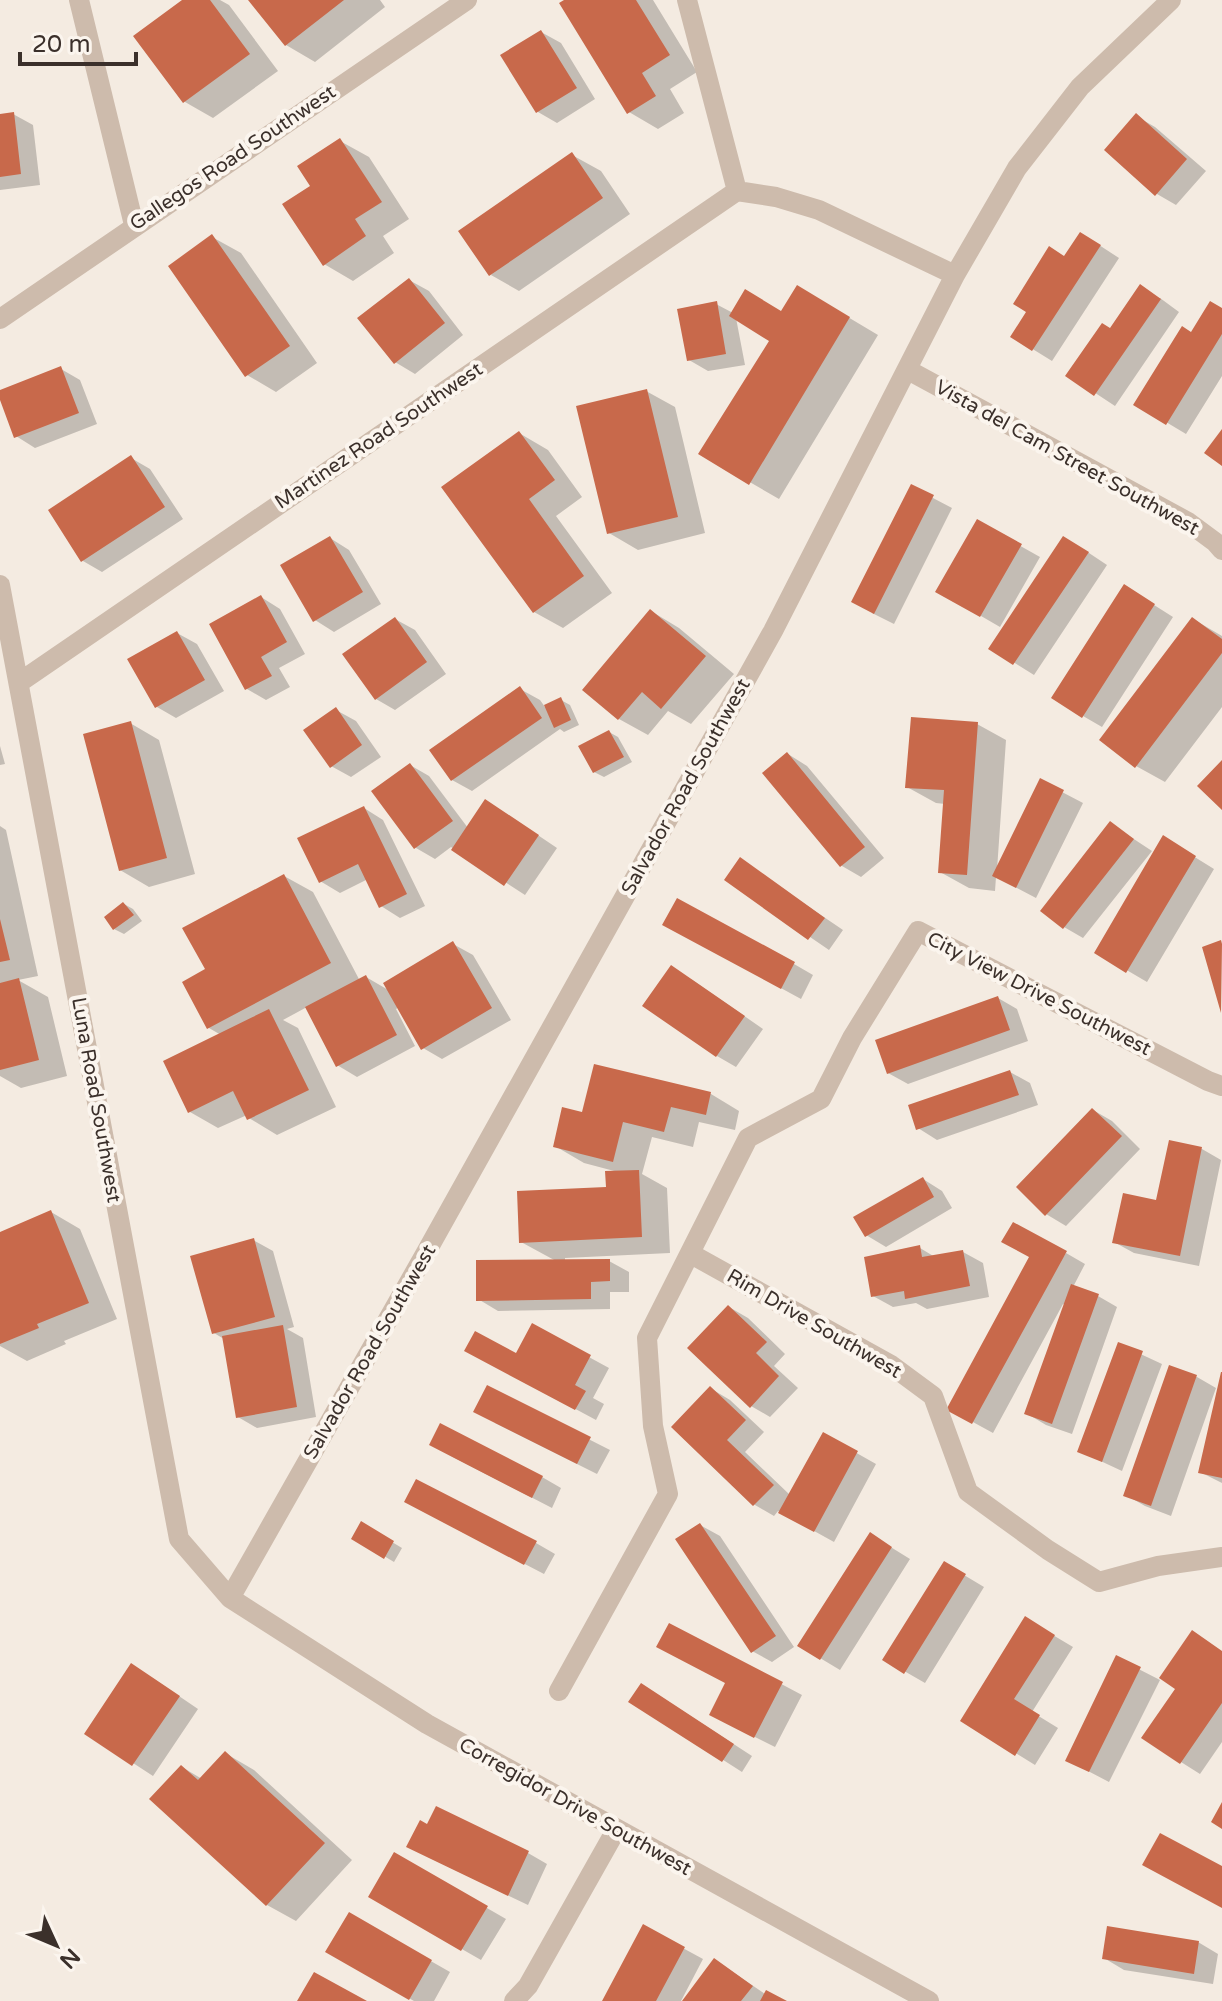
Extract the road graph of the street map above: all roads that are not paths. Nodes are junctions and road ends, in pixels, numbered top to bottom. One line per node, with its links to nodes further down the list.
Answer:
1 (79, 0): 6 (street)
2 (467, 0): 6 (street, Gallegos Road Southwest)
3 (687, 0): 5 (street)
4 (1171, 0): 7 (street, Salvador Road Southwest)
5 (737, 191): 7 (street); 12 (street, Martinez Road Southwest)
6 (134, 225): 8 (street, Gallegos Road Southwest)
7 (955, 275): 9 (street, Salvador Road Southwest)
8 (0, 319)
9 (908, 370): 10 (street, Vista del Cam Street Southwest); 16 (street, Salvador Road Southwest)
10 (1222, 550)
11 (0, 585): 12 (street, Luna Road Southwest)
12 (20, 682): 16 (street, Luna Road Southwest)
13 (1222, 1086): 14 (street, City View Drive Southwest)
14 (691, 1254): 15 (street, Rim Drive Southwest); 17 (street, City View Drive Southwest)
15 (1222, 1557)
16 (230, 1598): 18 (street, Corregidor Drive Southwest)
17 (559, 1691)
18 (616, 1830): 19 (street); 20 (street, Corregidor Drive Southwest)
19 (514, 2001)
20 (929, 2001)

